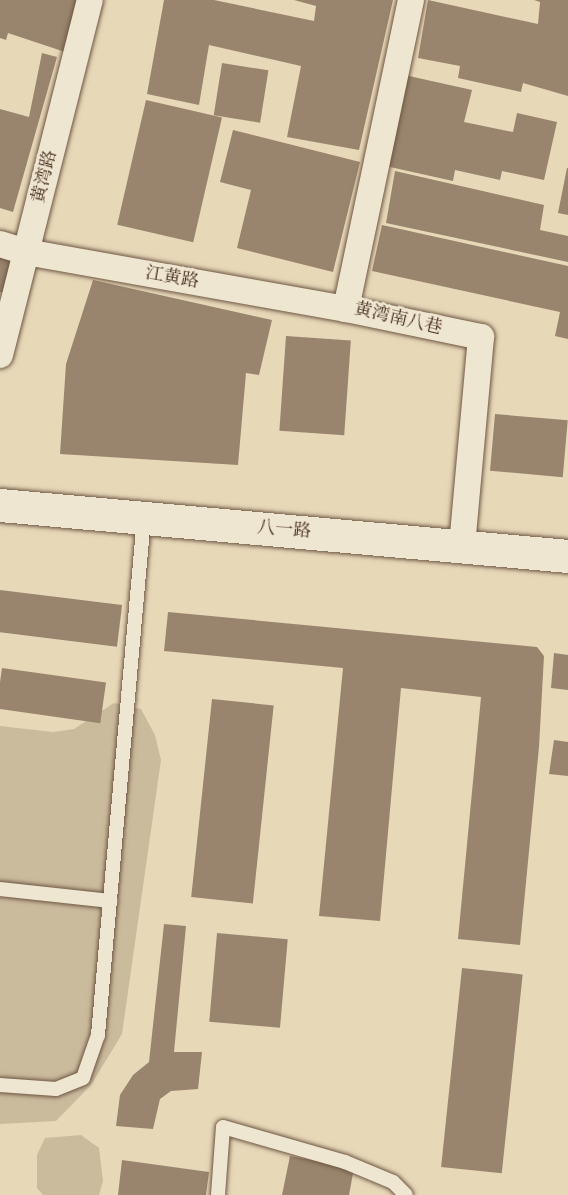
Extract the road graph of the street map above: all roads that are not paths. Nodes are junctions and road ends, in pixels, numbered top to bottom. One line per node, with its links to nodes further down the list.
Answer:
1 (90, 0): 4 (street, 黄湾路)
2 (411, 0): 5 (street, 黄湾南八巷)
3 (0, 244): 4 (street, 江黄路)
4 (26, 252): 5 (street, 江黄路); 6 (street, 黄湾路)
5 (346, 309): 9 (street, 黄湾南八巷)
6 (0, 355)
7 (0, 506): 8 (street, 八一路)
8 (144, 518): 9 (street, 八一路); 12 (lane)
9 (462, 546): 10 (street, 八一路)
10 (568, 556)
11 (0, 889): 12 (lane)
12 (110, 901): 13 (lane)
13 (0, 1085)
14 (218, 1195): 15 (lane)
15 (406, 1195)

